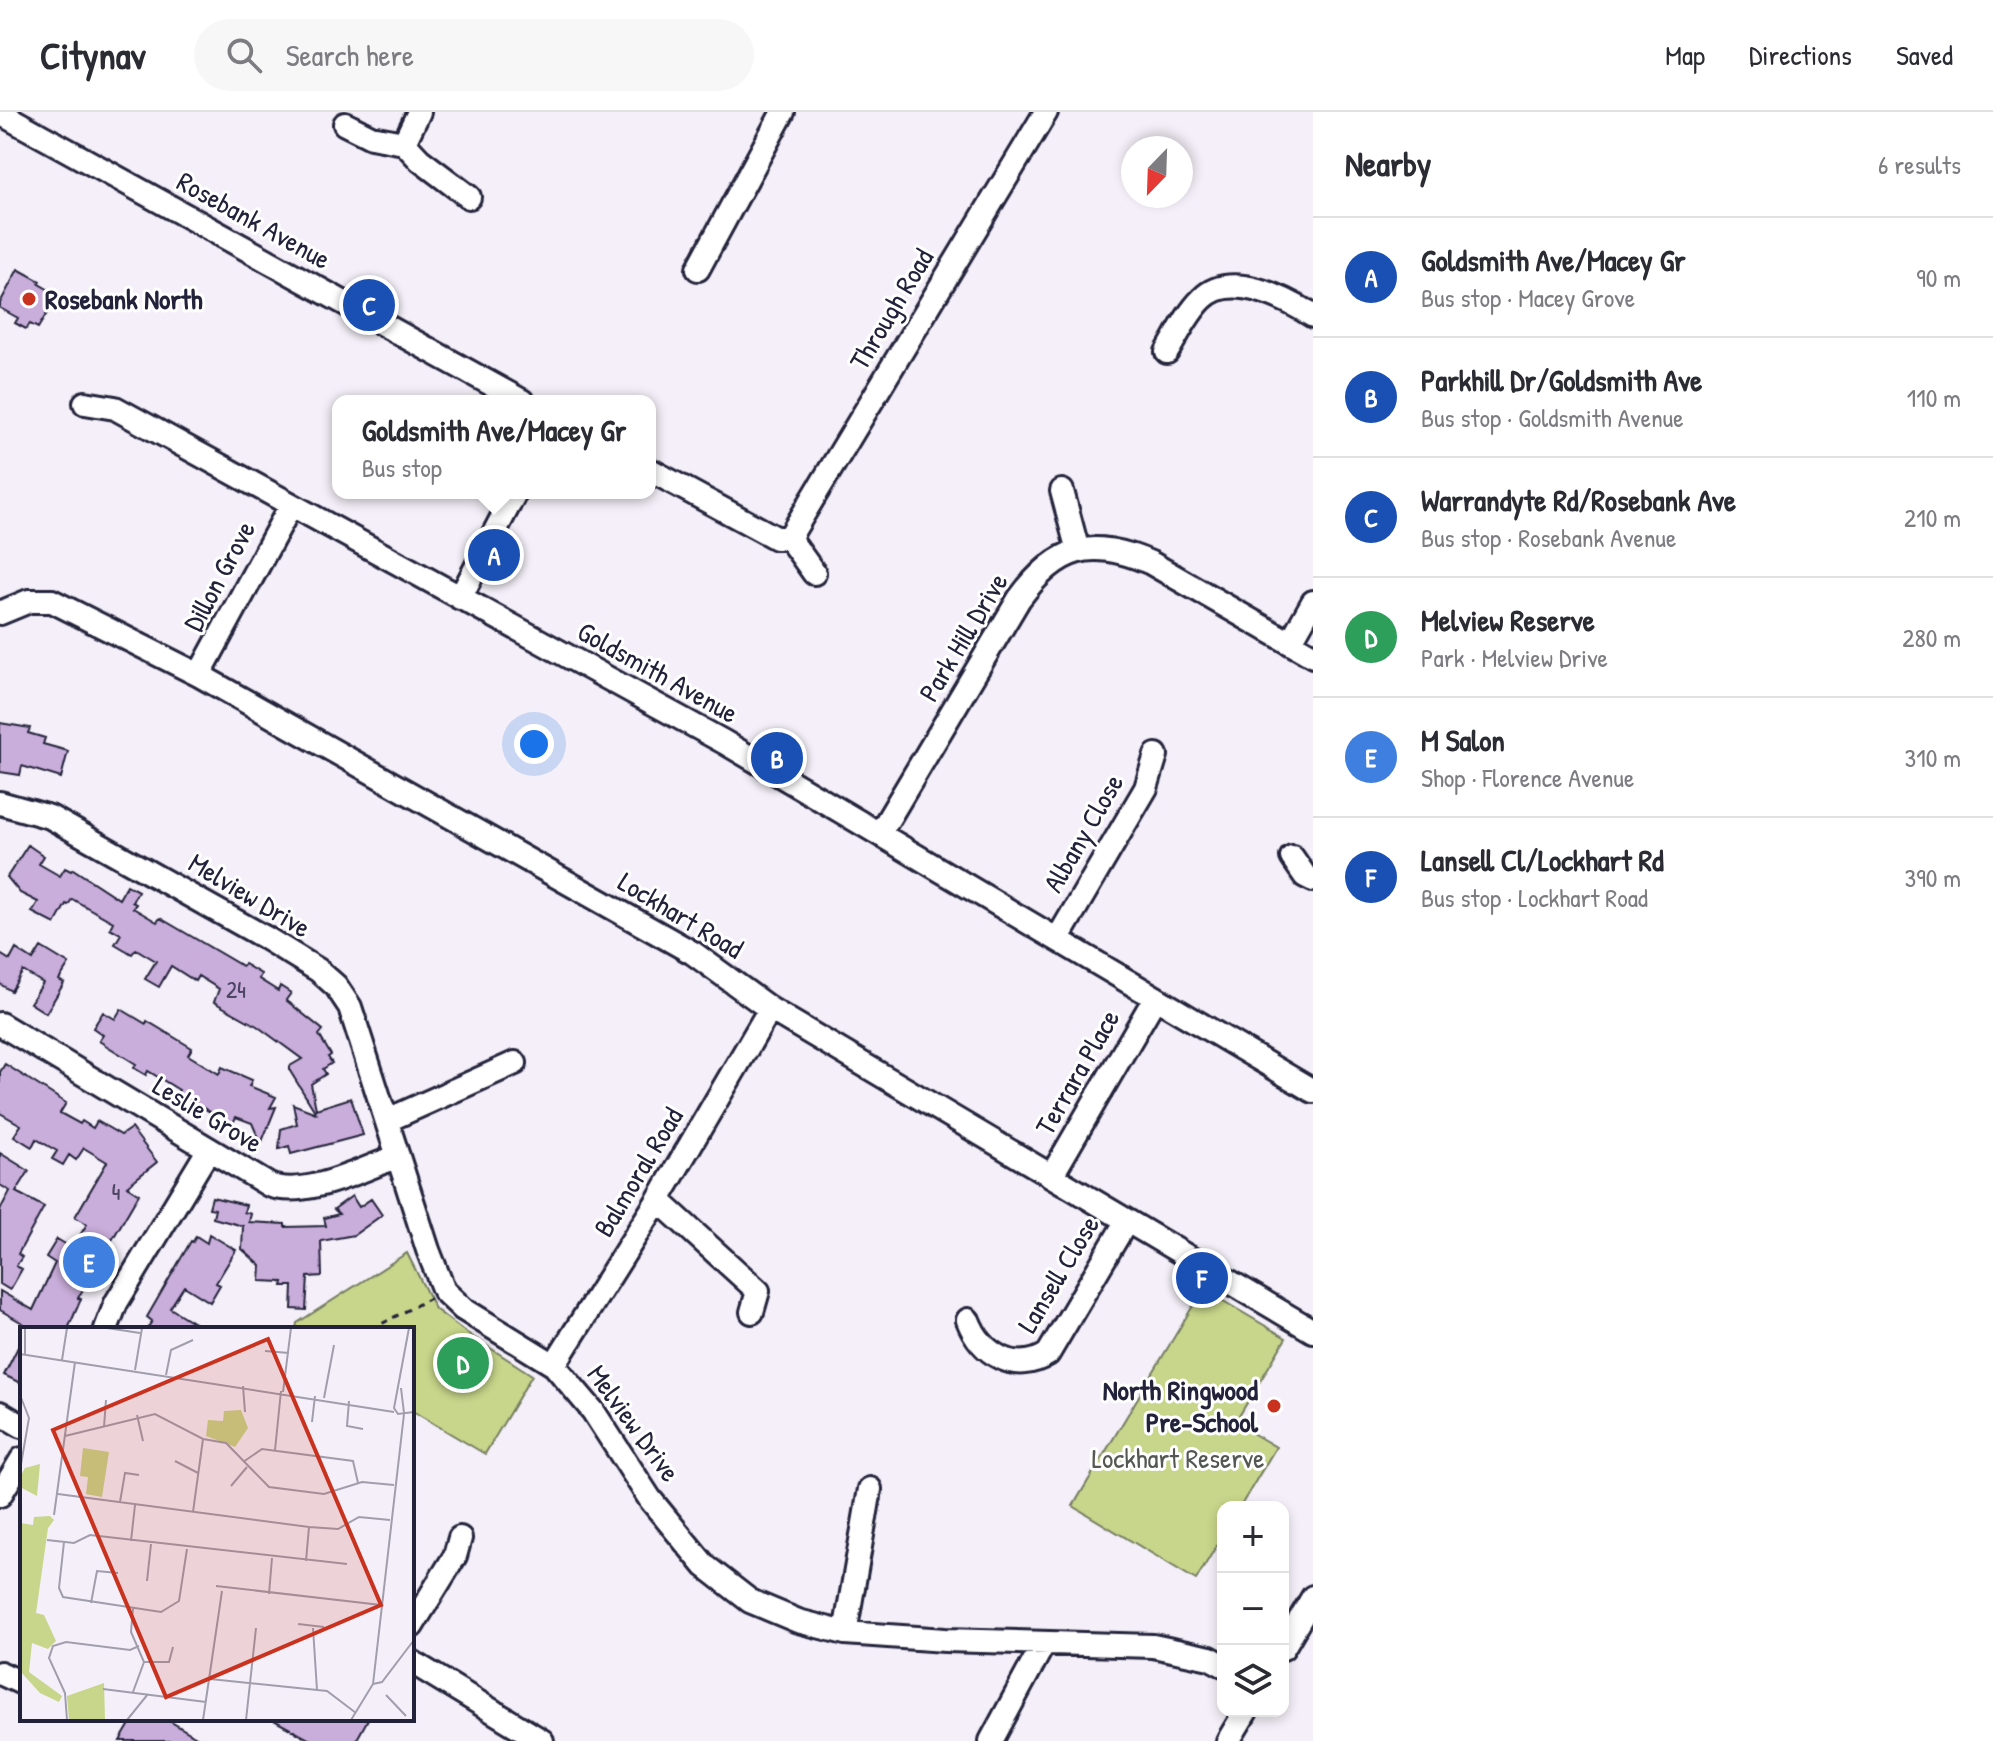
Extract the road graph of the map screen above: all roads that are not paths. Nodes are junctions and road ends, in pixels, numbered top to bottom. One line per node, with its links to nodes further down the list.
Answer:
1 (419, 112): 6 (street)
2 (783, 112): 8 (street)
3 (1046, 112): 17 (street, Through Road)
4 (0, 113): 11 (street, Rosebank Avenue)
5 (345, 124): 6 (street)
6 (404, 143): 7 (street)
7 (469, 197)
8 (698, 269)
9 (1313, 316): 10 (street)
10 (1167, 352)
11 (511, 395)
12 (85, 403): 16 (street, Goldsmith Avenue)
13 (656, 473): 17 (street)
14 (1062, 491): 18 (street)
15 (512, 499): 20 (street)
16 (291, 505): 20 (street, Goldsmith Avenue); 25 (street, Dillon Grove)
17 (789, 538): 19 (street)
18 (1078, 551): 23 (street, Park Hill Drive); 28 (street, Park Hill Drive)
19 (814, 573)
20 (460, 598): 28 (street, Goldsmith Avenue)
21 (1313, 602): 23 (street)
22 (0, 613): 25 (street, Lockhart Road)
23 (1290, 643): 24 (street, Park Hill Drive)
24 (1313, 656)
25 (199, 675): 33 (street, Lockhart Road)
26 (1156, 755): 31 (street, Albany Close)
27 (0, 803): 37 (street, Melview Drive)
28 (880, 833): 31 (street, Goldsmith Avenue)
29 (1292, 857): 30 (street)
30 (1313, 880)
31 (1058, 938): 32 (street, Goldsmith Avenue)
32 (1155, 998): 36 (street, Goldsmith Avenue); 40 (street, Terrara Place)
33 (770, 1009): 40 (street, Lockhart Road); 41 (street, Balmoral Road)
34 (0, 1024): 38 (street, Leslie Grove)
35 (515, 1063): 37 (street)
36 (1313, 1091)
37 (388, 1120): 39 (street, Melview Drive)
38 (209, 1149): 39 (street, Leslie Grove); 45 (street)
39 (398, 1156): 47 (street, Melview Drive)
40 (1052, 1175): 42 (street, Lockhart Road)
41 (658, 1200): 43 (street); 47 (street, Balmoral Road)
42 (1126, 1222): 44 (street, Lansell Close); 46 (street, Lockhart Road)
43 (752, 1312)
44 (968, 1320)
45 (107, 1327)
46 (1313, 1331)
47 (554, 1365): 56 (street, Melview Drive)
48 (0, 1413): 49 (street)
49 (20, 1425)
50 (20, 1462): 52 (street)
51 (870, 1489): 56 (street)
52 (0, 1495)
53 (460, 1538): 55 (street)
54 (1313, 1597): 58 (street)
55 (414, 1623)
56 (845, 1633): 57 (street, Melview Drive)
57 (1044, 1643): 59 (street, Melview Drive); 65 (street)
58 (1285, 1645)
59 (1217, 1662)
60 (414, 1663): 64 (street)
61 (0, 1673): 62 (street)
62 (20, 1682)
63 (1242, 1717): 66 (street)
64 (542, 1741)
65 (991, 1741)
66 (1228, 1741)

